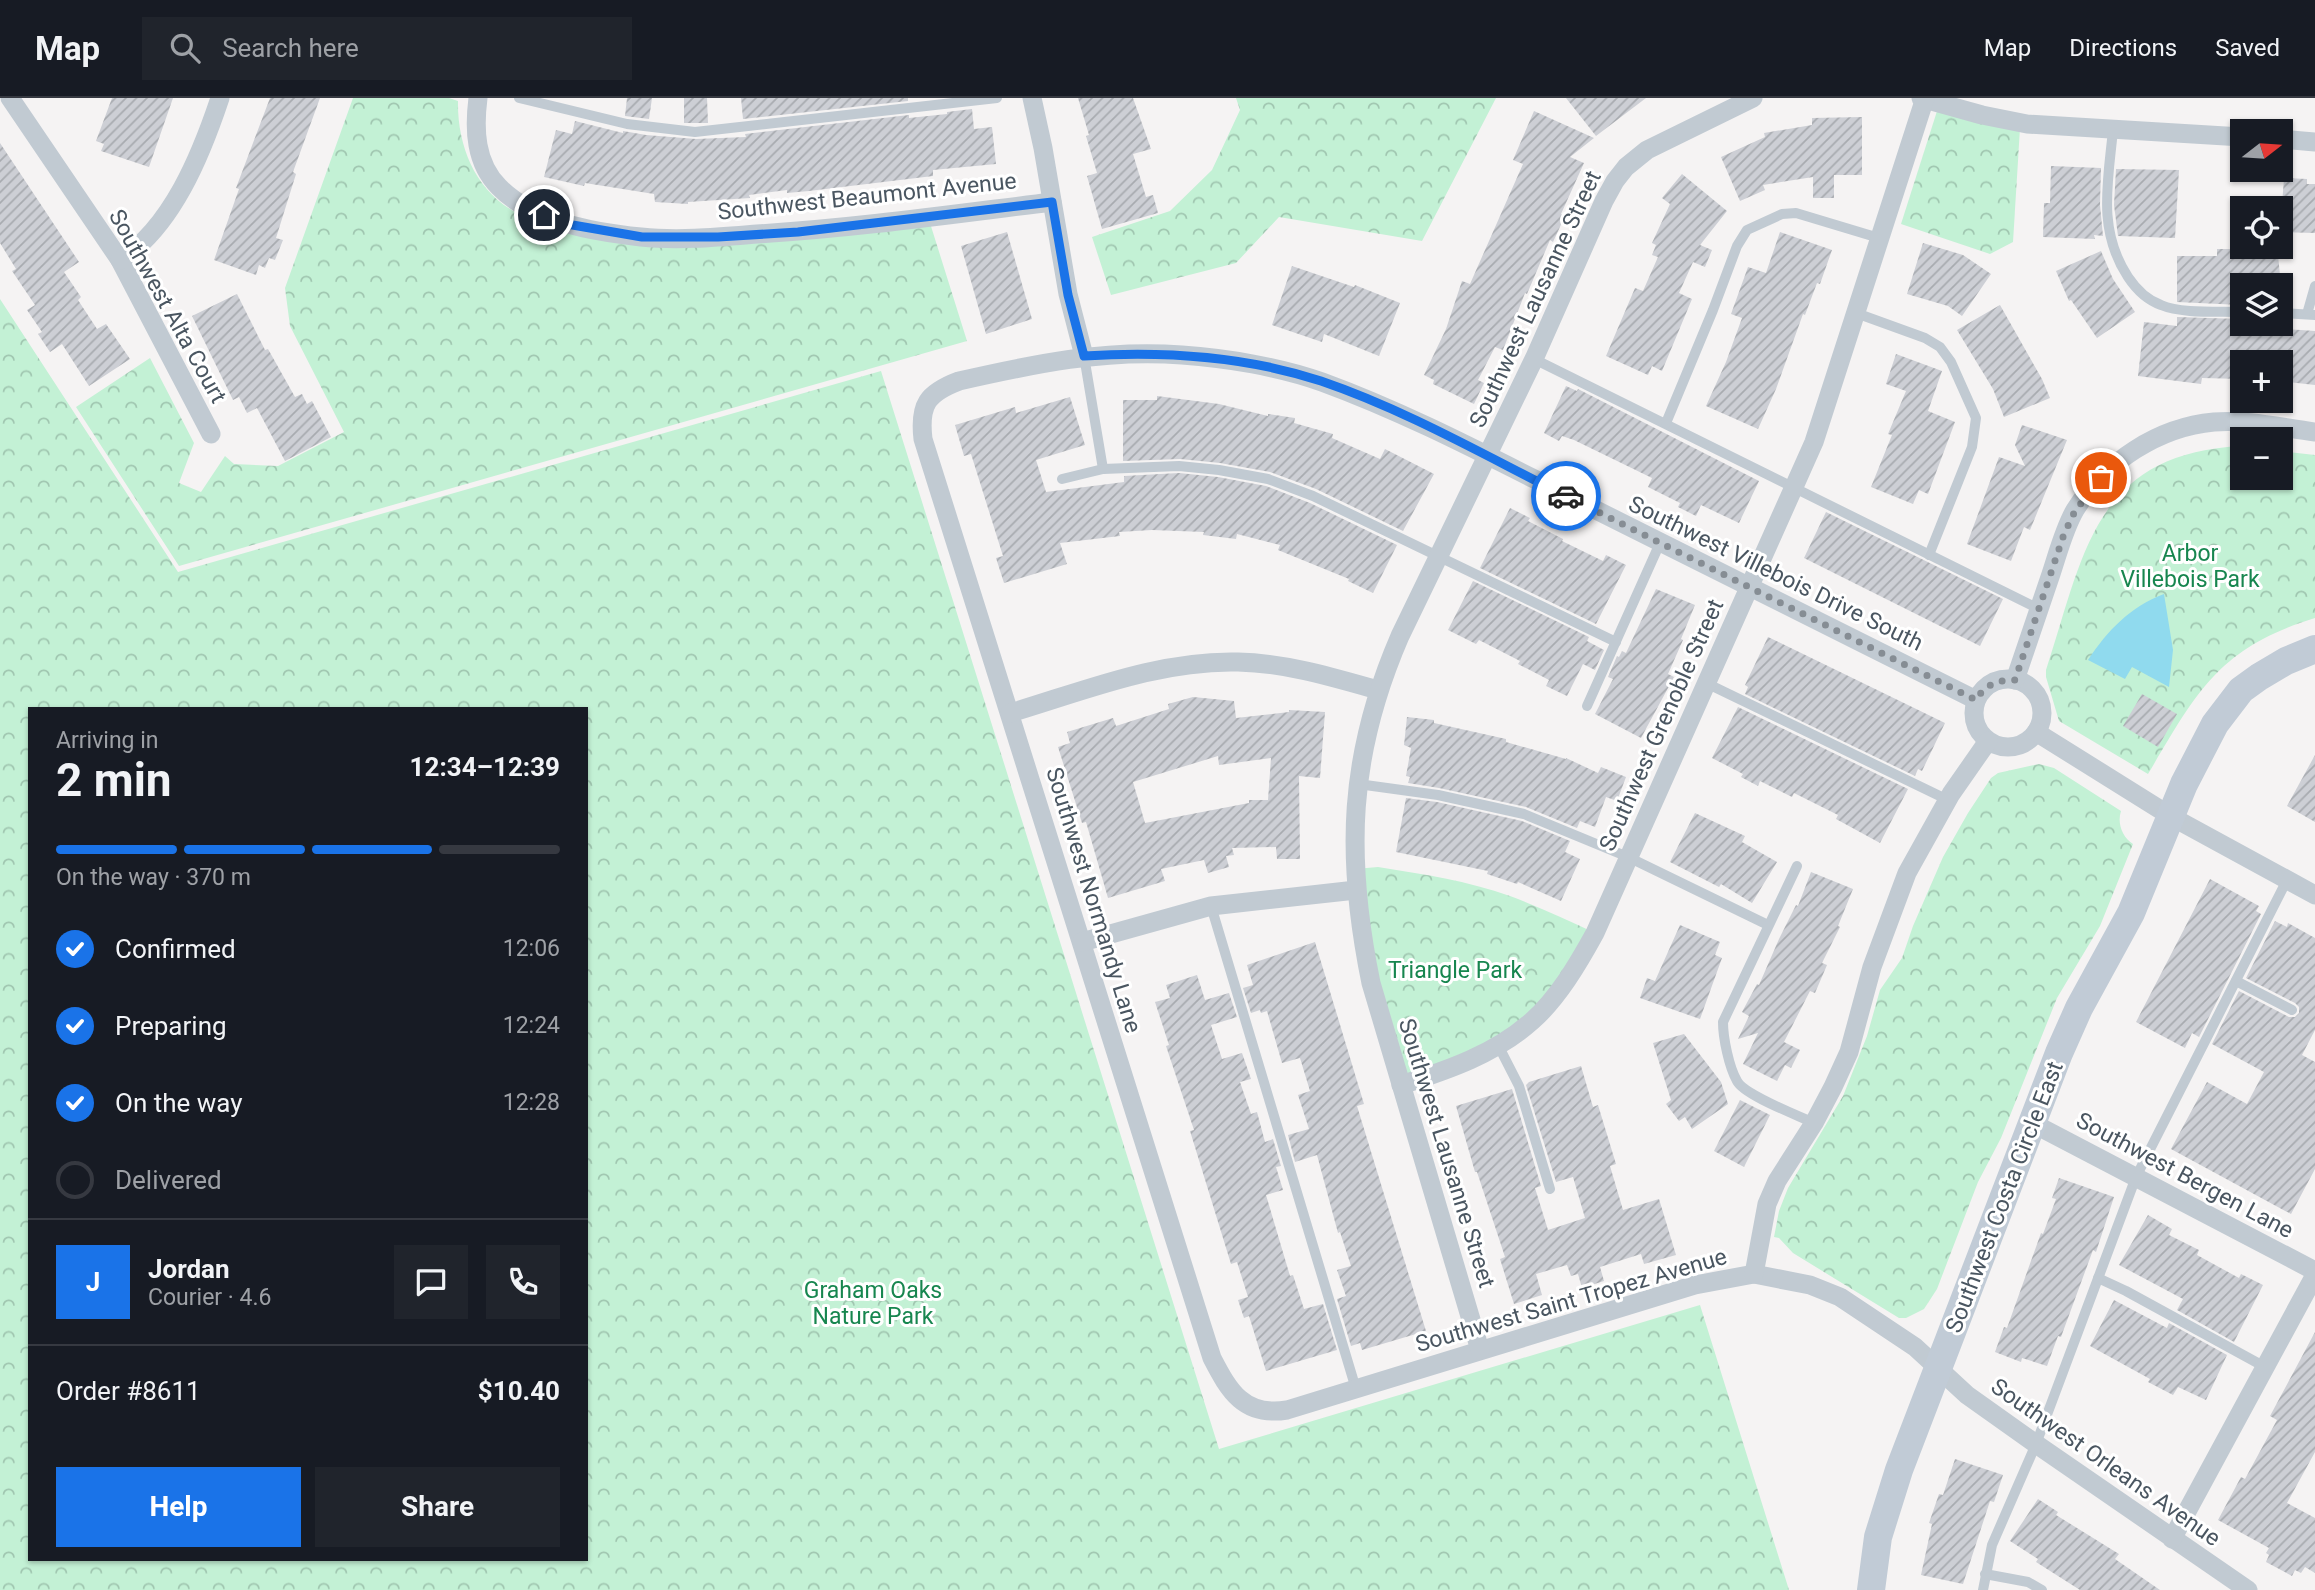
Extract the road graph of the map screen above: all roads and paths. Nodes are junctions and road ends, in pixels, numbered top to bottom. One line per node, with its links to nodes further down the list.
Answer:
1 (10, 98): 15 (street, Southwest Alta Court)
2 (220, 98): 15 (street)
3 (478, 98): 13 (street, Southwest Beaumont Avenue)
4 (519, 98): 5 (lane)
5 (997, 98)
6 (1032, 98): 13 (street)
7 (1753, 98): 22 (street, Southwest Lausanne Street)
8 (1924, 98): 9 (street); 14 (street, Southwest Grenoble Street)
9 (2113, 130): 10 (street); 17 (lane)
10 (2230, 136)
11 (2293, 140): 12 (street)
12 (2315, 142)
13 (1052, 202): 21 (street)
14 (1879, 238): 18 (street, Southwest Grenoble Street); 24 (lane)
15 (120, 261): 26 (street, Southwest Alta Court)
16 (2315, 286): 20 (lane)
17 (2230, 311)
18 (1856, 313): 30 (street, Southwest Grenoble Street); 32 (lane)
19 (2293, 314): 20 (lane)
20 (2311, 315)
21 (1084, 356): 23 (street, Southwest Villebois Drive South); 27 (street, Southwest Villebois Drive South); 28 (lane)
22 (1534, 359): 24 (lane); 27 (street, Southwest Lausanne Street)
23 (923, 408): 43 (street, Southwest Normandy Lane)
24 (1666, 423): 30 (lane)
25 (2315, 432): 35 (street)
26 (211, 434)
27 (1488, 456): 31 (street, Southwest Villebois Drive South); 33 (street, Southwest Lausanne Street)
28 (1103, 469): 29 (lane); 33 (lane)
29 (1062, 480)
30 (1794, 488): 32 (lane); 34 (street, Southwest Grenoble Street)
31 (1660, 543): 34 (street, Southwest Villebois Drive South); 36 (lane)
32 (1929, 555): 35 (lane)
33 (1440, 556): 36 (lane); 40 (street, Southwest Lausanne Street)
34 (1749, 587): 39 (street, Southwest Grenoble Street); 41 (street, Southwest Villebois Drive South)
35 (2039, 609): 38 (street)
36 (1616, 642): 42 (lane)
37 (2315, 649): 48 (street, Southwest Costa Circle East)
38 (2015, 680): 41 (street); 44 (street)
39 (1706, 683): 47 (lane); 49 (street, Southwest Grenoble Street)
40 (1378, 690): 43 (street); 46 (street, Southwest Lausanne Street)
41 (1976, 700): 45 (street)
42 (1587, 706)
43 (1010, 713): 56 (street, Southwest Normandy Lane)
44 (2036, 732): 45 (street); 48 (street)
45 (1988, 741): 47 (street)
46 (1358, 784): 49 (lane); 52 (street, Southwest Lausanne Street)
47 (1948, 800): 61 (street)
48 (2172, 817): 51 (street); 62 (street, Southwest Costa Circle East)
49 (1628, 857): 55 (lane); 59 (street, Southwest Grenoble Street)
50 (1797, 866): 55 (lane)
51 (2287, 880): 53 (street); 57 (lane)
52 (1356, 890): 54 (street); 60 (street, Southwest Lausanne Street)
53 (2315, 895)
54 (1211, 906): 56 (street); 71 (lane)
55 (1768, 925): 61 (lane)
56 (1082, 942): 72 (street, Southwest Normandy Lane)
57 (2236, 981): 58 (lane); 63 (lane)
58 (2292, 1010)
59 (1498, 1045): 60 (street, Southwest Grenoble Street); 64 (lane)
60 (1401, 1085): 68 (street, Southwest Lausanne Street)
61 (1814, 1123): 66 (street)
62 (2032, 1123): 63 (street, Southwest Bergen Lane); 70 (street, Southwest Costa Circle East)
63 (2136, 1177): 65 (street, Southwest Bergen Lane); 67 (lane)
64 (1550, 1189)
65 (2315, 1273): 69 (street)
66 (1754, 1275): 68 (street, Southwest Saint Tropez Avenue); 70 (street, Southwest Saint Tropez Avenue)
67 (2098, 1278): 69 (lane); 73 (lane)
68 (1480, 1350): 71 (street, Southwest Saint Tropez Avenue)
69 (2265, 1367): 74 (street)
70 (1939, 1368): 73 (street, Southwest Orleans Avenue); 76 (street, Southwest Costa Circle East)
71 (1356, 1389): 72 (street, Southwest Saint Tropez Avenue)
72 (1239, 1401)
73 (2036, 1444): 74 (street, Southwest Orleans Avenue); 75 (lane)
74 (2172, 1539): 79 (street, Southwest Orleans Avenue)
75 (1985, 1574): 77 (lane); 78 (lane)
76 (1871, 1590)
77 (1983, 1590)
78 (2042, 1590)
79 (2248, 1590)

